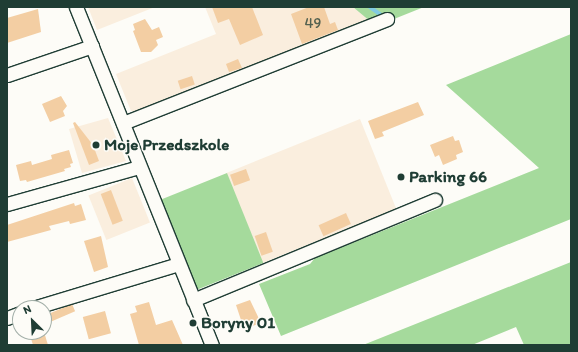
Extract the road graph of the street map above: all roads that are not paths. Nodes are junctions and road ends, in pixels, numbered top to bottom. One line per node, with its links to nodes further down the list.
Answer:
1 (76, 7): 3 (street)
2 (387, 19): 5 (street)
3 (92, 46): 4 (street); 5 (street)
4 (7, 75)
5 (123, 123): 6 (street)
6 (139, 167): 8 (street); 9 (street)
7 (435, 200): 10 (street)
8 (7, 204)
9 (179, 264): 10 (street); 11 (street)
10 (193, 300): 12 (street)
11 (52, 302)
12 (212, 345)

